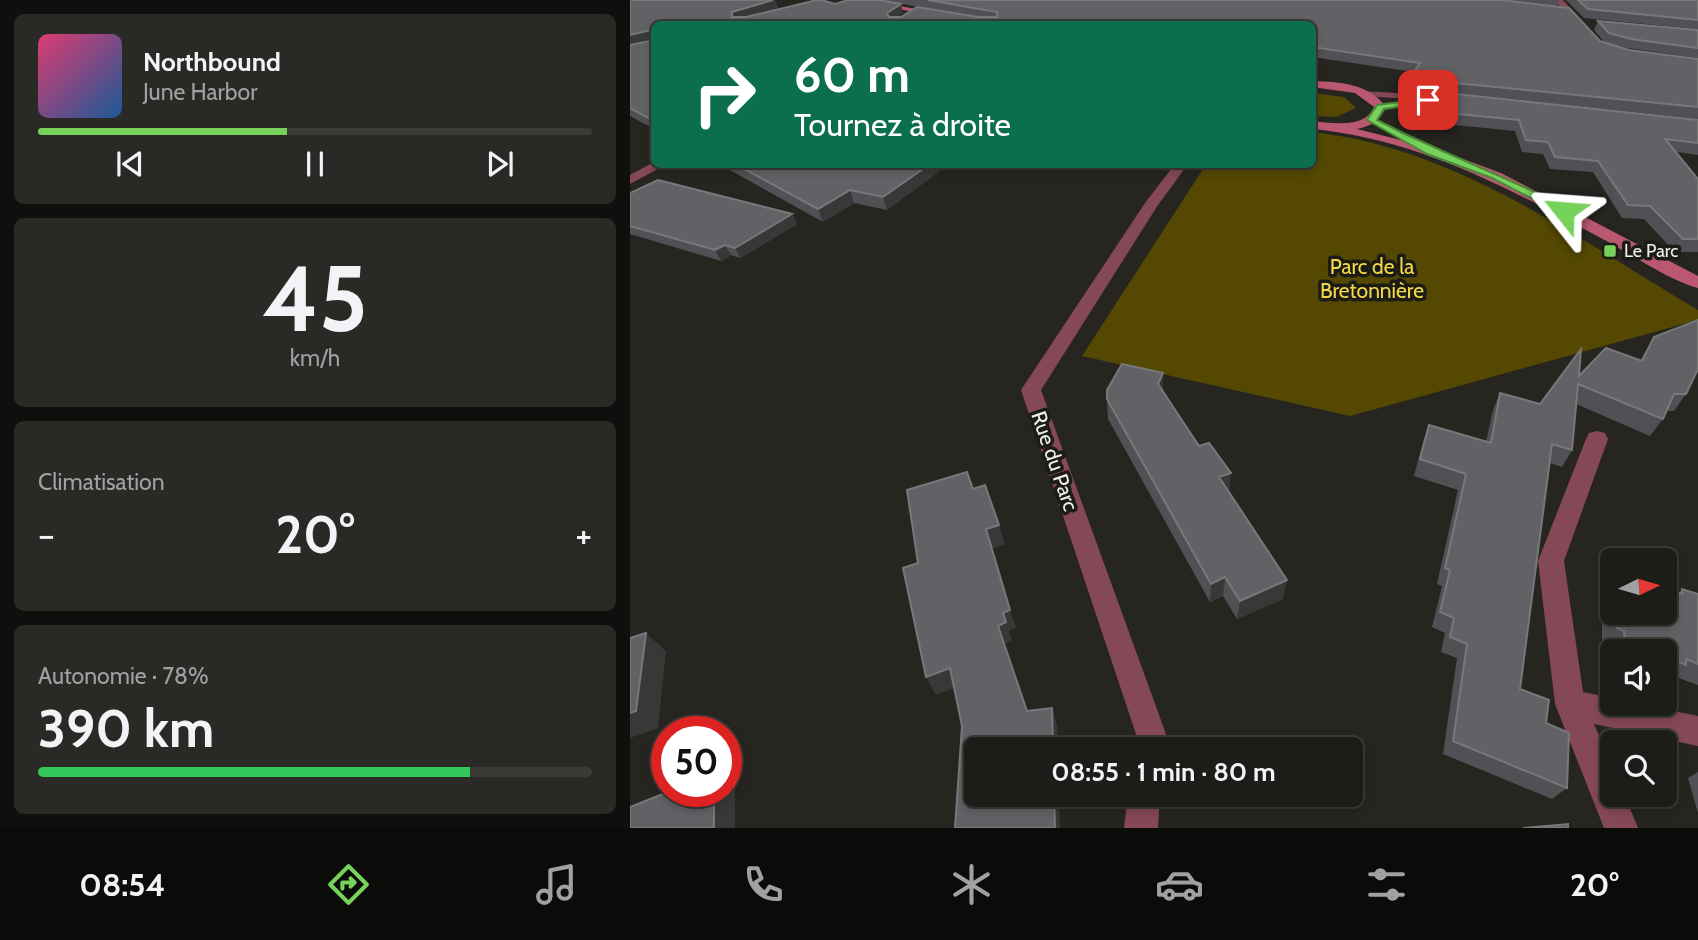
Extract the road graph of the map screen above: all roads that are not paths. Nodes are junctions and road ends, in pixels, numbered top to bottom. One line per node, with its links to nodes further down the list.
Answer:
1 (852, 0): 4 (main road)
2 (1558, 0): 7 (street)
3 (938, 4): 4 (main road)
4 (917, 11): 5 (street); 6 (main road)
5 (907, 18)
6 (975, 21)
7 (1581, 24): 8 (street); 9 (street)
8 (1593, 24)
9 (1588, 35)
10 (1316, 84): 11 (main road)
11 (1364, 93): 12 (main road); 12 (street)
12 (1380, 107): 13 (main road)
13 (1371, 120): 15 (main road); 16 (main road)
14 (1316, 124): 15 (main road)
15 (1332, 126): 16 (main road)
16 (1430, 152): 20 (main road)
17 (653, 168): 19 (street)
18 (1179, 168): 24 (street, Rue du Parc)
19 (630, 180)
20 (1698, 283)
21 (1597, 439): 22 (street)
22 (1570, 704): 23 (street); 27 (street)
23 (1698, 731)
24 (1151, 737)
25 (1143, 807): 26 (street)
26 (1141, 828)
27 (1621, 828)

